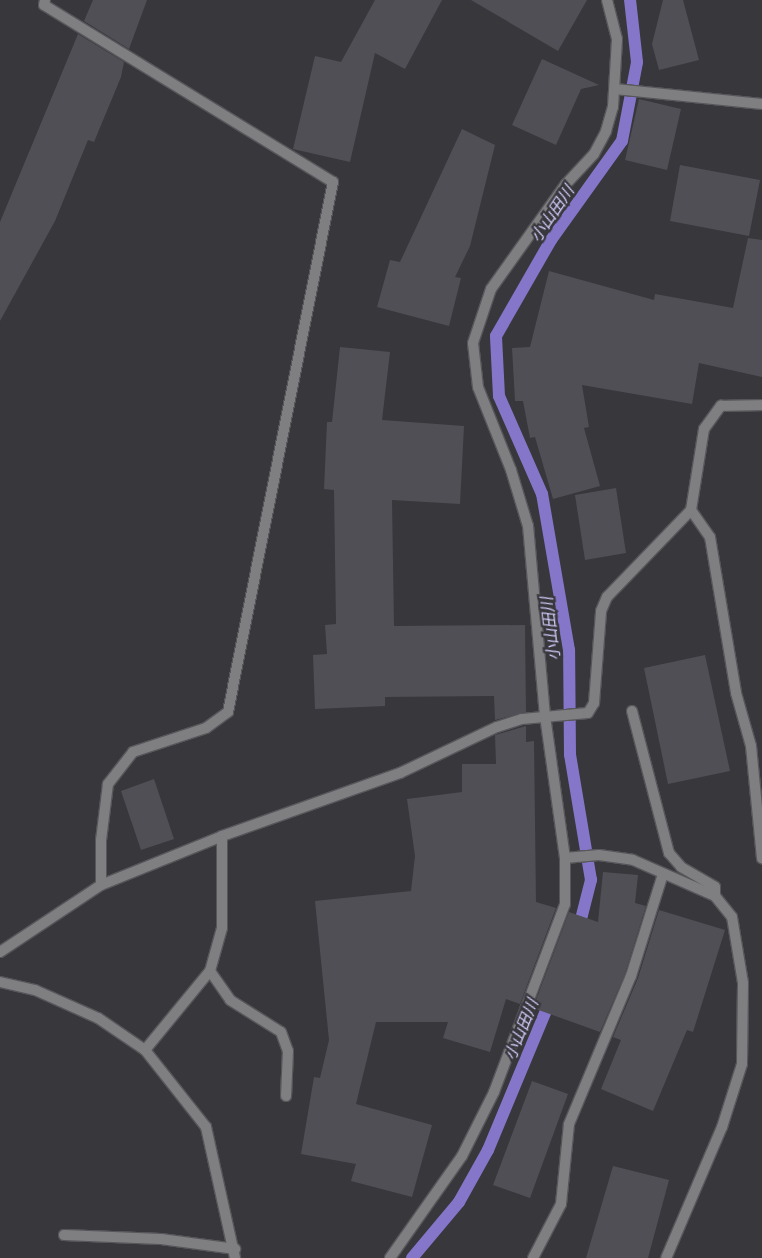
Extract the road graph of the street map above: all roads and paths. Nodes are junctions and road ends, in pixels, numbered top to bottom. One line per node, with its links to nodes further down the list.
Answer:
1 (45, 0): 13 (street)
2 (607, 0): 3 (street)
3 (618, 90): 4 (street); 8 (street)
4 (762, 104)
5 (762, 405): 6 (street)
6 (691, 510): 8 (street); 11 (street)
7 (632, 711): 14 (street)
8 (550, 716): 9 (street); 10 (street)
9 (222, 836): 13 (street); 16 (street)
10 (566, 858): 12 (street); 22 (street)
11 (762, 858)
12 (663, 874): 14 (street); 23 (street)
13 (101, 885): 15 (street)
14 (715, 896): 24 (street)
15 (0, 952)
16 (210, 971): 18 (street); 19 (street)
17 (0, 982): 18 (street)
18 (145, 1050): 21 (street)
19 (286, 1096)
20 (64, 1236): 21 (street)
21 (235, 1254)
22 (390, 1258)
23 (533, 1258)
24 (666, 1258)

